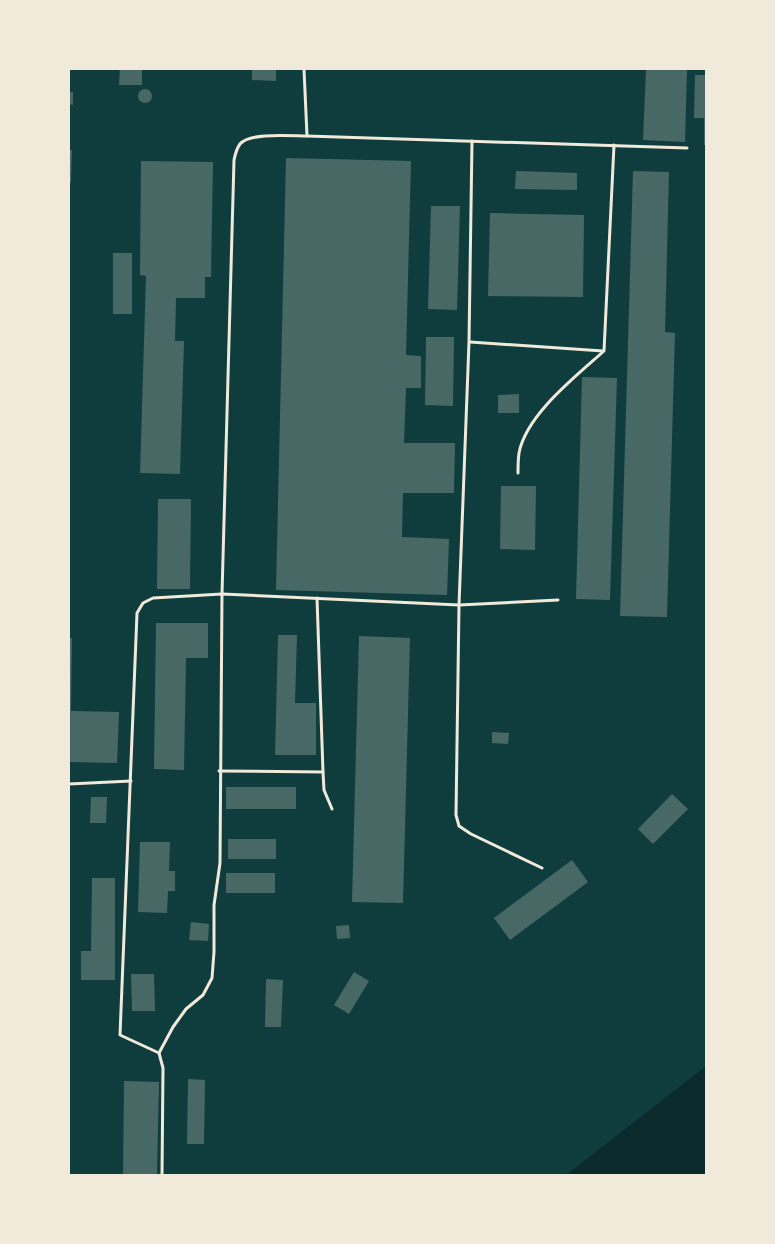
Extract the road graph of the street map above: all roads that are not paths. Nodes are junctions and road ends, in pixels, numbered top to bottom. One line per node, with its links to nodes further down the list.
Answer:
1 (304, 69): 2 (lane)
2 (307, 136): 3 (lane); 9 (lane)
3 (472, 141): 4 (lane); 6 (lane)
4 (614, 145): 5 (lane); 7 (lane)
5 (687, 148)
6 (470, 342): 7 (lane); 12 (lane)
7 (604, 351): 8 (lane)
8 (518, 473)
9 (222, 594): 10 (lane); 13 (lane); 15 (lane)
10 (317, 598): 12 (lane); 14 (lane)
11 (558, 600): 12 (lane)
12 (459, 605): 18 (lane)
13 (219, 771): 14 (lane); 19 (lane)
14 (323, 772): 17 (lane)
15 (131, 780): 16 (lane); 19 (lane)
16 (69, 784)
17 (332, 809)
18 (542, 868)
19 (159, 1054): 20 (lane)
20 (162, 1175)

